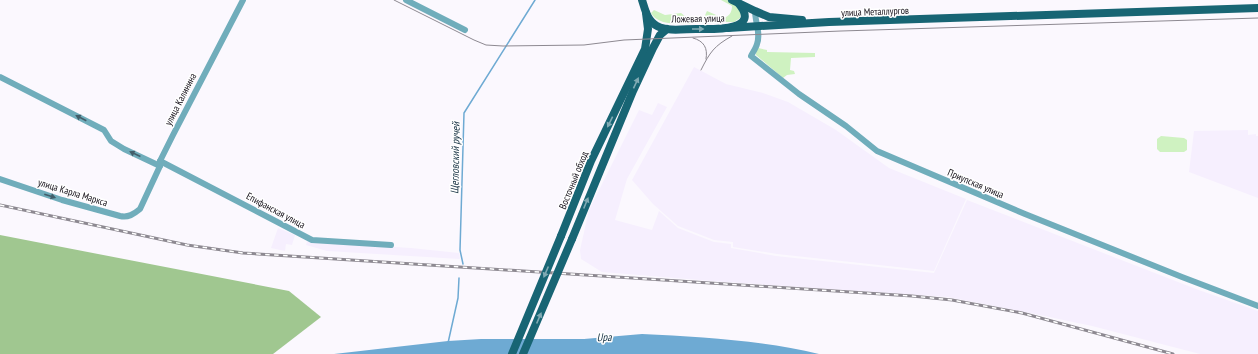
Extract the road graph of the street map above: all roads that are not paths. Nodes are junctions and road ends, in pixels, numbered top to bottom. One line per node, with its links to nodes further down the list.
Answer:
1 (243, 0): 14 (street, улица Калинина)
2 (406, 0): 12 (street)
3 (642, 0): 7 (main road, Ложевая улица)
4 (736, 2): 6 (main road, улица Металлургов); 10 (main road, Ложевая улица)
5 (1258, 8): 8 (main road, улица Металлургов)
6 (755, 11): 8 (main road, улица Металлургов); 9 (street, Приупская улица)
7 (646, 13): 11 (main road, Ложевая улица); 19 (main road, Восточный обход, one-way to 19, bridge)
8 (828, 22): 9 (main road, улица Металлургов)
9 (758, 27): 10 (main road, улица Металлургов); 18 (street, Приупская улица)
10 (728, 28): 11 (main road, Ложевая улица, one-way to 10)
11 (667, 29): 20 (main road, one-way to 11, bridge)
12 (465, 30)
13 (0, 77): 14 (street, Епифанская улица, one-way to 13)
14 (160, 163): 16 (street, улица Калинина); 17 (street, Епифанская улица)
15 (0, 179): 16 (street, улица Карла Маркса, one-way to 16)
16 (140, 209)
17 (390, 245)
18 (1258, 306)
19 (512, 354)
20 (524, 354)

